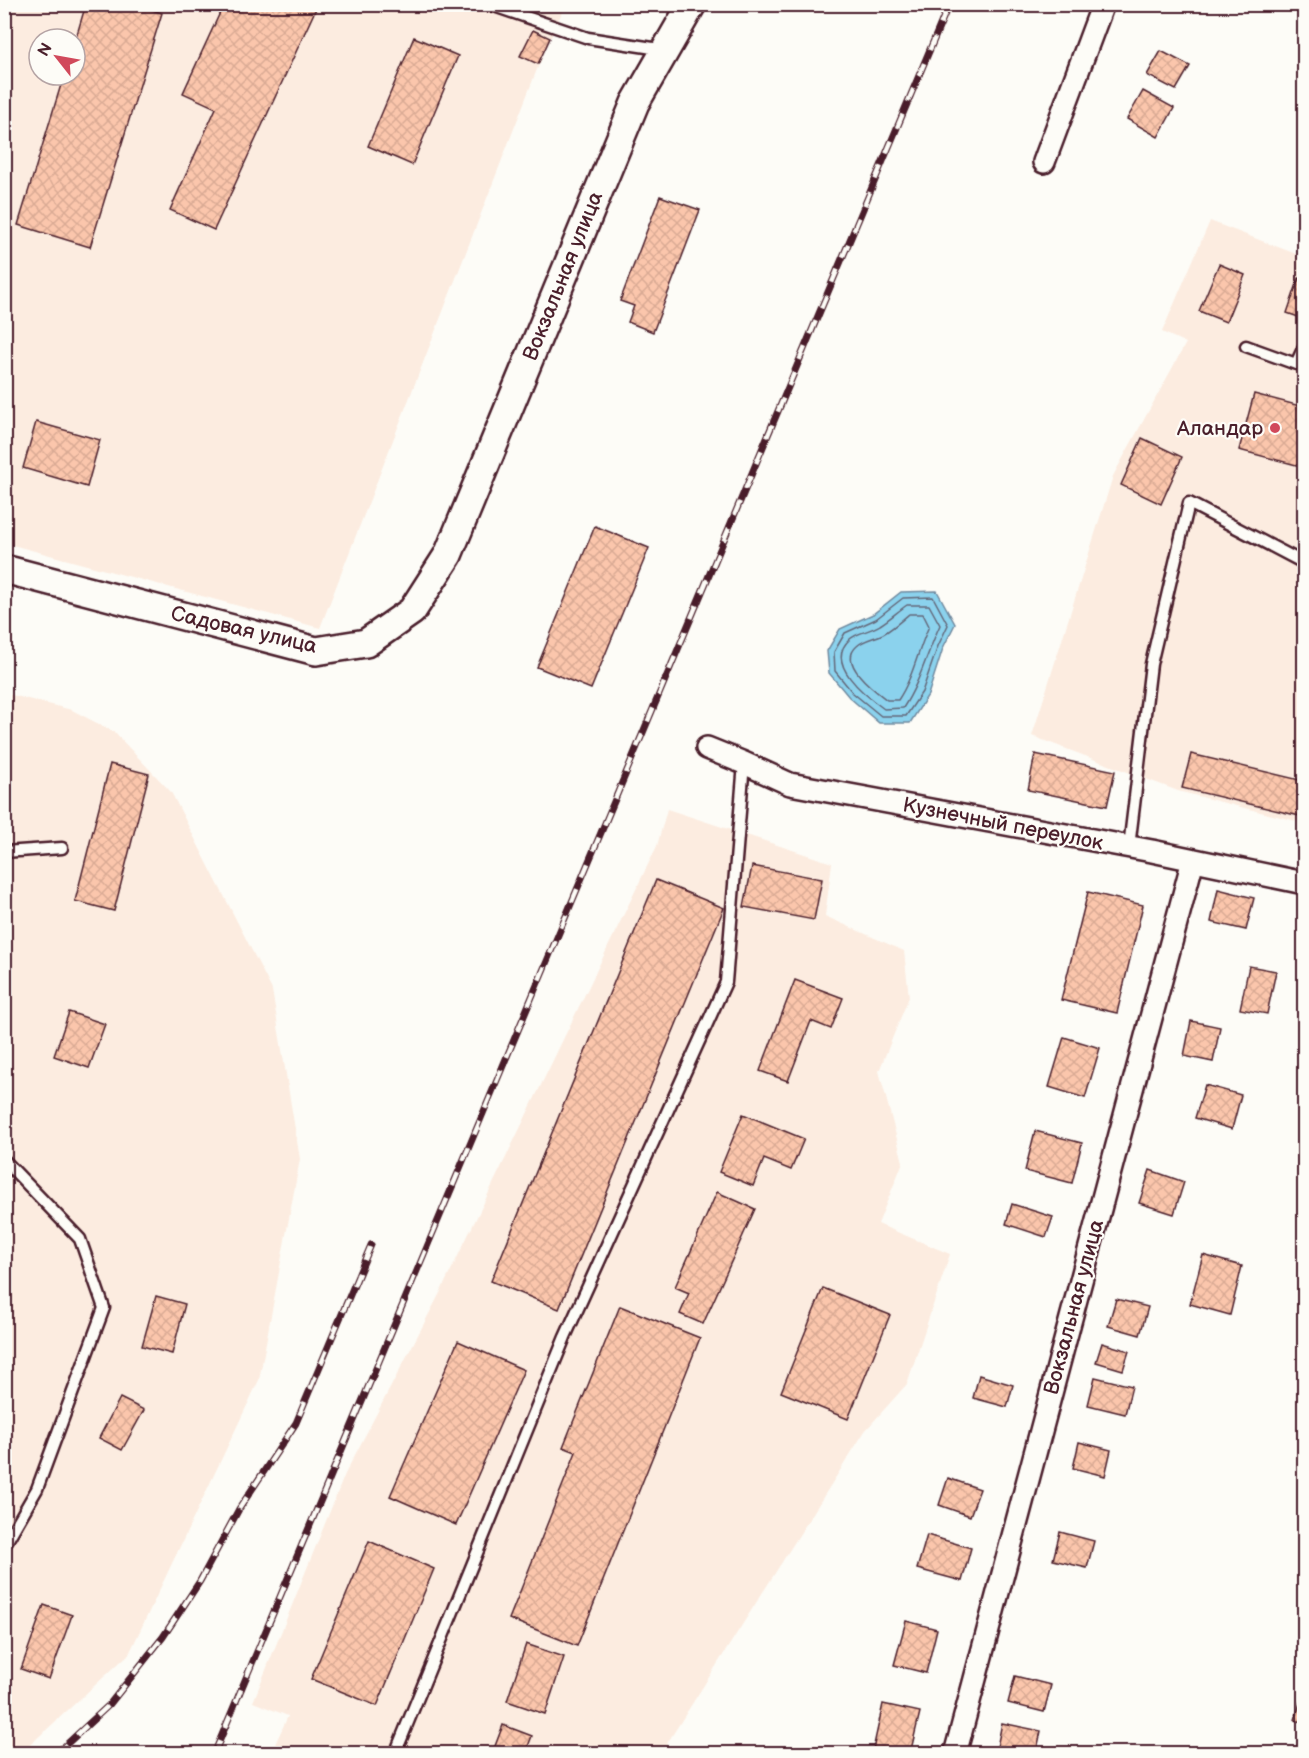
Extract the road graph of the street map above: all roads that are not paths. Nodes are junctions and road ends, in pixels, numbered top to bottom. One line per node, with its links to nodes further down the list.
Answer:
1 (488, 4): 4 (lane)
2 (692, 4): 4 (street, Вокзальная улица)
3 (1103, 4): 5 (street)
4 (666, 50): 8 (street, Вокзальная улица)
5 (1044, 162)
6 (1246, 346): 7 (lane)
7 (1305, 347)
8 (448, 555): 10 (street, Садовая улица)
9 (1305, 563): 14 (lane)
10 (4, 569)
11 (707, 748): 12 (street, Кузнечный переулок)
12 (744, 762): 14 (street, Кузнечный переулок); 20 (lane)
13 (62, 848): 15 (lane)
14 (1129, 848): 16 (street, Кузнечный переулок)
15 (4, 852)
16 (1193, 860): 17 (street, Кузнечный переулок); 21 (street, Вокзальная улица)
17 (1305, 883)
18 (4, 1160): 19 (lane)
19 (4, 1546)
20 (394, 1754)
21 (955, 1754)

